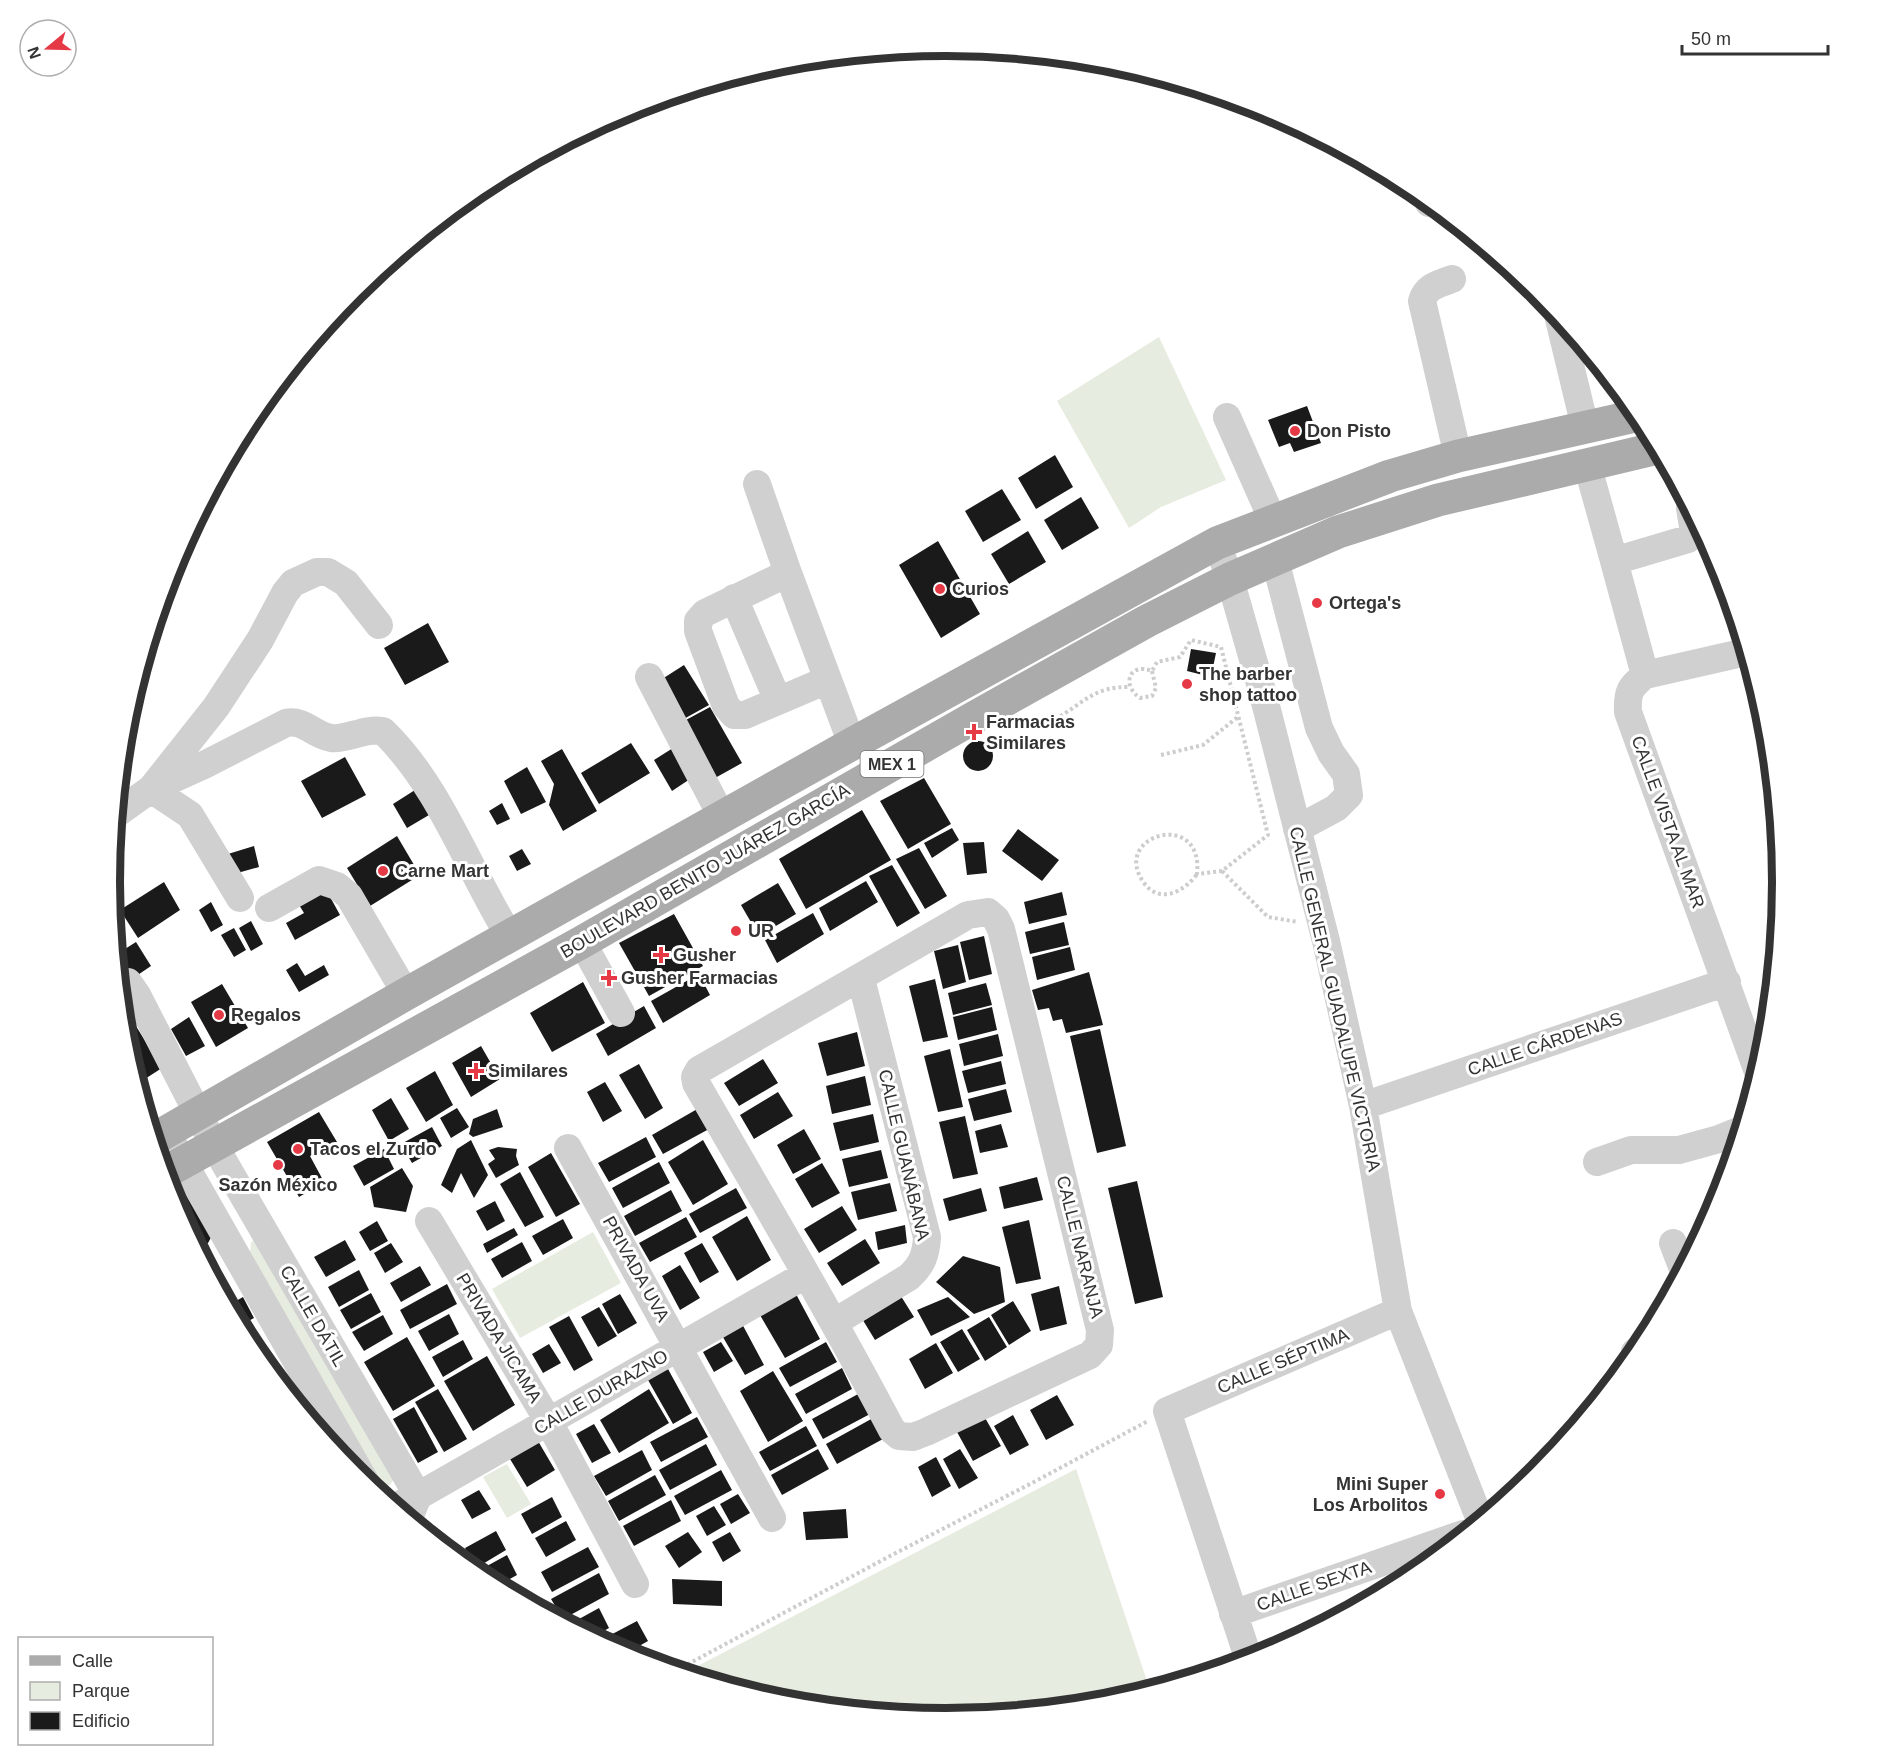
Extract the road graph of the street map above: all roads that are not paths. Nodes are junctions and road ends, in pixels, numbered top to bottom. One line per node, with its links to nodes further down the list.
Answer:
1 (1452, 279): 7 (street)
2 (1562, 332): 5 (street)
3 (1227, 417): 10 (street)
4 (1629, 417): 5 (main road, BOULEVARD BENITO JUÁREZ GARCÍA / MEX 1)
5 (1585, 427): 7 (main road, BOULEVARD BENITO JUÁREZ GARCÍA / MEX 1)
6 (1649, 450): 8 (main road, BOULEVARD BENITO JUÁREZ GARCÍA / MEX 1)
7 (1458, 456): 10 (main road, BOULEVARD BENITO JUÁREZ GARCÍA / MEX 1)
8 (1587, 464): 13 (main road, BOULEVARD BENITO JUÁREZ GARCÍA / MEX 1); 14 (street)
9 (756, 484): 15 (street)
10 (1273, 521): 12 (main road, BOULEVARD BENITO JUÁREZ GARCÍA / MEX 1)
11 (1694, 531): 14 (street)
12 (1217, 543): 16 (street, CALLE GENERAL GUADALUPE VICTORIA); 24 (main road, BOULEVARD BENITO JUÁREZ GARCÍA / MEX 1)
13 (1275, 560): 16 (main road, BOULEVARD BENITO JUÁREZ GARCÍA / MEX 1); 28 (street)
14 (1614, 561): 20 (street)
15 (788, 573): 17 (street); 22 (street)
16 (1230, 579): 28 (street, CALLE GENERAL GUADALUPE VICTORIA); 32 (main road, BOULEVARD BENITO JUÁREZ GARCÍA / MEX 1)
17 (734, 598): 23 (street); 23 (street)
18 (379, 626): 25 (street)
19 (1740, 653): 20 (street)
20 (1645, 675): 35 (street, CALLE VISTA AL MAR)
21 (649, 677): 27 (street)
22 (827, 680): 23 (street); 24 (street)
23 (778, 701)
24 (852, 744): 27 (main road, BOULEVARD BENITO JUÁREZ GARCÍA / MEX 1)
25 (151, 789): 26 (street); 29 (street); 31 (street)
26 (124, 808)
27 (722, 817): 31 (main road, BOULEVARD BENITO JUÁREZ GARCÍA / MEX 1)
28 (1298, 830): 39 (street, CALLE GENERAL GUADALUPE VICTORIA)
29 (240, 898)
30 (269, 908): 36 (street)
31 (510, 937): 36 (main road, BOULEVARD BENITO JUÁREZ GARCÍA / MEX 1)
32 (582, 942): 37 (street); 44 (main road, BOULEVARD BENITO JUÁREZ GARCÍA / MEX 1)
33 (861, 979): 51 (street, CALLE NARANJA); 53 (street, CALLE GUANÁBANA); 53 (street, CALLE NARANJA)
34 (128, 982): 40 (street, CALLE DÁTIL)
35 (1727, 982): 38 (street, CALLE VISTA AL MAR); 39 (street, CALLE CÁRDENAS)
36 (406, 994): 40 (main road, BOULEVARD BENITO JUÁREZ GARCÍA / MEX 1)
37 (621, 1013)
38 (1753, 1057)
39 (1363, 1106): 52 (street, CALLE GENERAL GUADALUPE VICTORIA)
40 (199, 1115): 42 (main road, BOULEVARD BENITO JUÁREZ GARCÍA / MEX 1); 44 (street, CALLE DÁTIL)
41 (1732, 1133): 46 (street)
42 (160, 1135)
43 (161, 1137): 47 (street, CALLE DÁTIL)
44 (214, 1145): 47 (main road, BOULEVARD BENITO JUÁREZ GARCÍA / MEX 1); 49 (street, CALLE DÁTIL)
45 (568, 1148): 54 (street, PRIVADA UVA)
46 (1596, 1162)
47 (174, 1167): 50 (street, CALLE DÁTIL)
48 (429, 1221): 55 (street, PRIVADA JICAMA)
49 (264, 1231): 50 (street); 57 (street, CALLE DÁTIL)
50 (231, 1248): 56 (street, CALLE DÁTIL)
51 (805, 1275): 53 (street, CALLE NARANJA); 54 (street, CALLE DURAZNO)
52 (1398, 1311): 58 (street, CALLE GENERAL GUADALUPE VICTORIA); 62 (street, CALLE SÉPTIMA)
53 (835, 1322)
54 (680, 1348): 55 (street, CALLE DURAZNO); 59 (street, PRIVADA UVA)
55 (549, 1422): 57 (street, CALLE DURAZNO); 61 (street, PRIVADA JICAMA)
56 (348, 1451)
57 (408, 1507)
58 (1477, 1514)
59 (772, 1518)
60 (1444, 1541): 62 (street, CALLE SEXTA)
61 (635, 1584)
62 (1233, 1614): 63 (street)
63 (1246, 1651)

